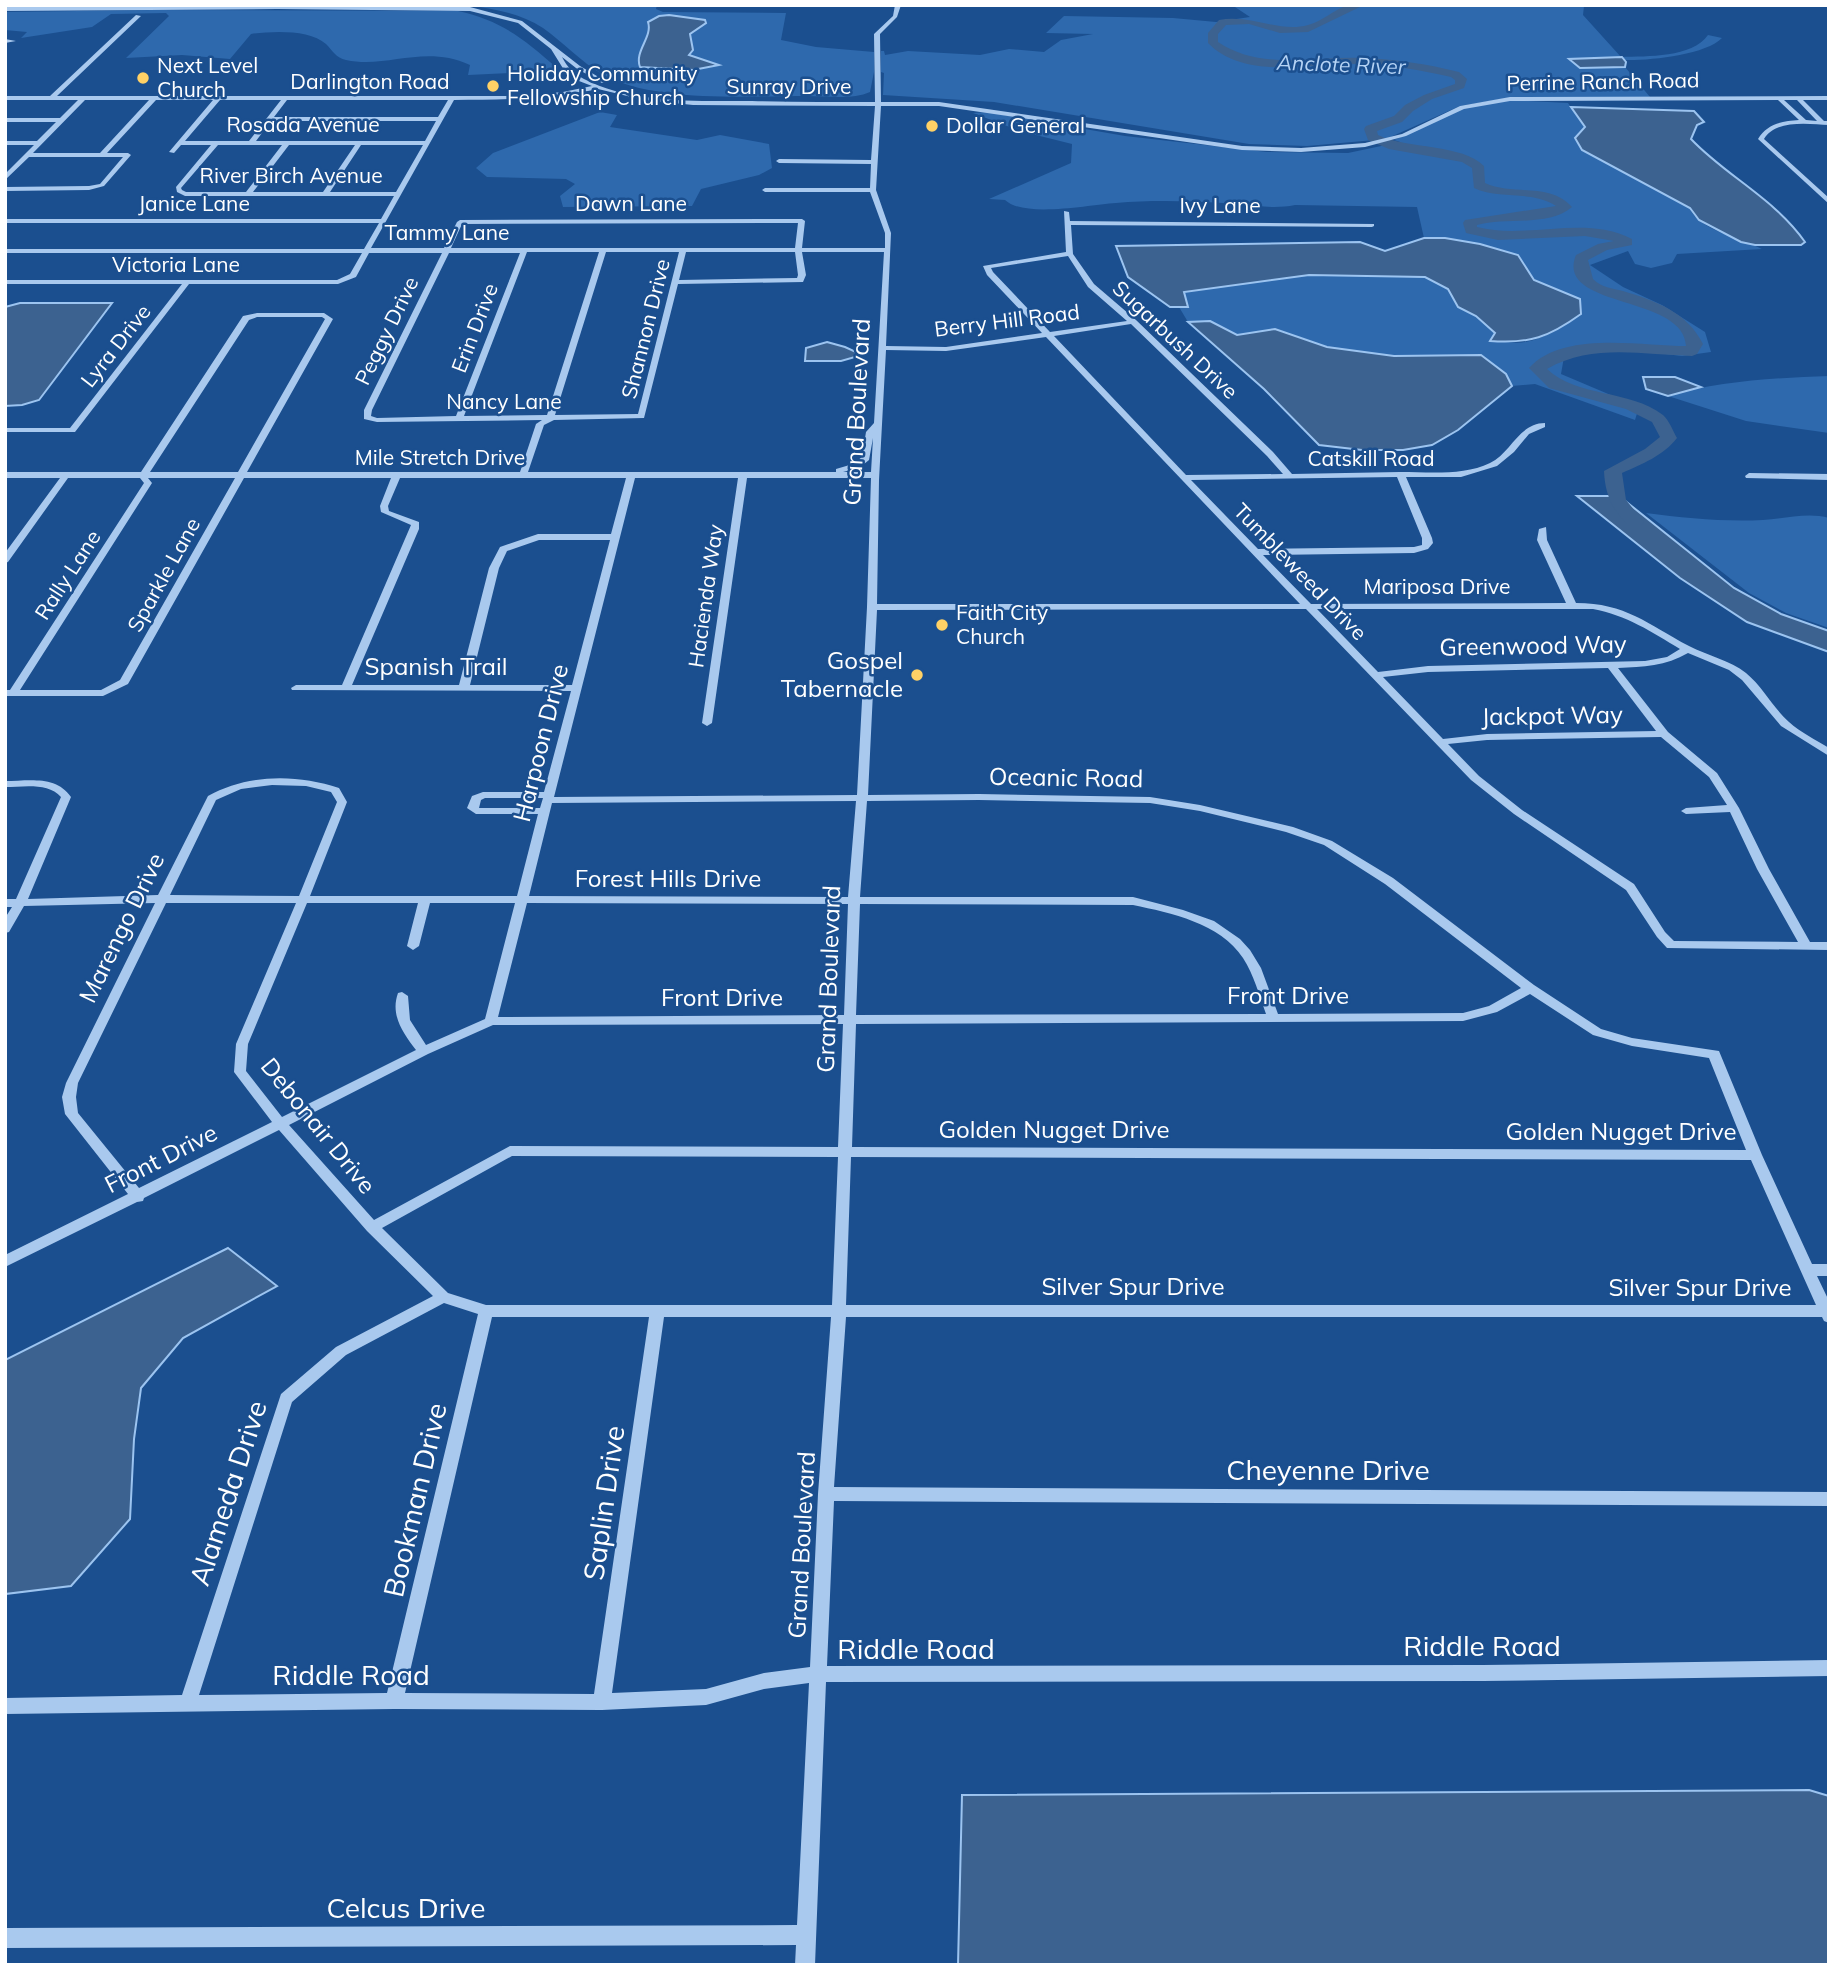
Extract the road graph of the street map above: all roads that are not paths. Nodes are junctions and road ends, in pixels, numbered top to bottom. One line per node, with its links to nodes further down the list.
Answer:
1 (898, 5): 19 (street, Grand Boulevard)
2 (5, 9): 6 (street, Sunray Drive)
3 (138, 16): 10 (street)
4 (5, 41): 5 (street)
5 (13, 41)
6 (552, 47): 7 (street, Sunray Drive); 8 (street, Sunray Drive)
7 (608, 84): 8 (street, Darlington Road); 19 (street, Sunray Drive)
8 (597, 87): 15 (street, Darlington Road); 19 (street, Sunray Drive)
9 (5, 98): 10 (street, Darlington Road)
10 (51, 98): 11 (street, Darlington Road)
11 (83, 98): 12 (street, Darlington Road); 23 (street)
12 (154, 98): 13 (street, Darlington Road); 36 (street)
13 (218, 98): 14 (street, Darlington Road); 26 (street)
14 (285, 98): 15 (street, Darlington Road); 20 (street)
15 (452, 98): 21 (street)
16 (1779, 98): 17 (street, Perrine Ranch Road); 19 (street, Perrine Ranch Road); 24 (street)
17 (1798, 98): 18 (street, Perrine Ranch Road); 25 (street)
18 (1829, 98)
19 (878, 100): 38 (street, Grand Boulevard)
20 (269, 119): 21 (street); 28 (street)
21 (440, 119): 31 (street)
22 (5, 120): 23 (street)
23 (63, 120): 33 (street)
24 (1804, 122): 25 (street); 48 (street)
25 (1822, 122)
26 (180, 143): 27 (street, Rosada Avenue); 34 (street)
27 (216, 143): 28 (street, Rosada Avenue); 45 (street, River Birch Avenue)
28 (251, 143): 29 (street, Rosada Avenue)
29 (287, 143): 30 (street, Rosada Avenue); 45 (street)
30 (359, 143): 31 (street, Rosada Avenue); 46 (street)
31 (426, 143): 47 (street)
32 (5, 144): 33 (street)
33 (40, 144): 35 (street)
34 (172, 152)
35 (29, 155): 36 (street); 40 (street)
36 (102, 155): 42 (street)
37 (779, 161): 38 (street)
38 (873, 162): 44 (street, Grand Boulevard)
39 (5, 168): 40 (street)
40 (15, 168): 41 (street)
41 (5, 178)
42 (5, 189)
43 (765, 190): 44 (street)
44 (873, 190): 61 (street, Grand Boulevard)
45 (248, 194): 46 (street, River Birch Avenue)
46 (325, 194): 47 (street, River Birch Avenue)
47 (397, 194): 51 (street)
48 (1829, 202)
49 (1066, 212): 53 (street)
50 (5, 221): 51 (street, Janice Lane)
51 (383, 222): 55 (street)
52 (460, 222): 56 (street, Peggy Drive); 60 (street, Dawn Lane)
53 (1068, 223): 54 (street, Ivy Lane); 63 (street)
54 (1372, 225)
55 (368, 250): 56 (street, Tammy Lane); 62 (street, Tammy Lane); 66 (street, Victoria Lane)
56 (446, 250): 57 (street, Tammy Lane); 72 (street, Peggy Drive)
57 (524, 250): 58 (street, Tammy Lane); 73 (street, Erin Drive)
58 (603, 250): 59 (street, Tammy Lane); 74 (street)
59 (684, 250): 60 (street, Tammy Lane); 67 (street, Shannon Drive)
60 (798, 250): 61 (street, Tammy Lane); 64 (street)
61 (888, 250): 70 (street, Grand Boulevard)
62 (7, 253)
63 (1070, 254): 68 (street, Sugarbush Drive); 69 (street, Tumbleweed Drive)
64 (800, 280): 67 (street)
65 (5, 282): 66 (street, Victoria Lane)
66 (187, 282): 77 (street, Lyra Drive)
67 (676, 282): 71 (street, Shannon Drive)
68 (1133, 322): 69 (street, Berry Hill Road); 89 (street, Sugarbush Drive)
69 (1051, 336): 70 (street, Berry Hill Road); 92 (street, Tumbleweed Drive)
70 (884, 348): 75 (street, Grand Boulevard)
71 (640, 416): 74 (street, Nancy Lane)
72 (367, 417): 73 (street, Nancy Lane)
73 (459, 419): 74 (street, Nancy Lane)
74 (550, 419): 80 (street)
75 (879, 419): 83 (street); 84 (street, Grand Boulevard)
76 (1542, 425): 88 (street, Catskill Road)
77 (5, 430)
78 (5, 475): 79 (street, Mile Stretch Drive)
79 (66, 475): 85 (street, Mile Stretch Drive); 96 (street)
80 (523, 475): 81 (street, Mile Stretch Drive); 87 (street, Mile Stretch Drive)
81 (631, 475): 82 (street, Mile Stretch Drive); 94 (street, Harpoon Drive)
82 (743, 475): 83 (street, Mile Stretch Drive); 108 (street, Hacienda Way)
83 (808, 475): 84 (street, Mile Stretch Drive)
84 (875, 475): 98 (street, Grand Boulevard)
85 (143, 476): 86 (street, Mile Stretch Drive); 86 (street, Sparkle Lane); 107 (street, Rally Lane)
86 (240, 476): 87 (street, Mile Stretch Drive); 107 (street, Sparkle Lane)
87 (396, 476): 105 (street)
88 (1401, 476): 89 (street, Catskill Road); 95 (street)
89 (1290, 477): 92 (street, Catskill Road)
90 (1749, 477): 91 (street)
91 (1829, 477)
92 (1184, 478): 95 (street, Tumbleweed Drive)
93 (1543, 529): 97 (street)
94 (615, 537): 103 (street); 106 (street, Harpoon Drive)
95 (1256, 552): 99 (street, Tumbleweed Drive)
96 (5, 560)
97 (1572, 606): 99 (street, Mariposa Drive); 100 (street, Mariposa Drive)
98 (872, 607): 99 (street, Mariposa Drive); 113 (street, Grand Boulevard)
99 (1312, 608): 102 (street, Tumbleweed Drive)
100 (1687, 649): 101 (street, Greenwood Way); 111 (street, Mariposa Drive)
101 (1612, 666): 102 (street, Greenwood Way); 109 (street)
102 (1376, 675): 110 (street, Tumbleweed Drive)
103 (464, 687): 105 (street, Spanish Trail); 106 (street, Spanish Trail)
104 (296, 688): 105 (street, Spanish Trail)
105 (345, 688)
106 (575, 688): 115 (street, Harpoon Drive)
107 (9, 693)
108 (707, 723)
109 (1664, 734): 110 (street, Jackpot Way); 116 (street)
110 (1441, 742): 127 (street, Tumbleweed Drive)
111 (1829, 753)
112 (5, 784): 124 (street)
113 (862, 800): 115 (street, Oceanic Road); 119 (street, Grand Boulevard); 129 (street, Oceanic Road)
114 (342, 802): 118 (street, Marengo Drive); 122 (street, Debonair Drive)
115 (548, 802): 115 (street); 121 (street, Harpoon Drive)
116 (1734, 808): 117 (street); 127 (street)
117 (1686, 811)
118 (162, 899): 122 (street, Forest Hills Drive); 124 (street, Forest Hills Drive); 138 (street, Marengo Drive)
119 (854, 899): 121 (street, Forest Hills Drive); 131 (street, Forest Hills Drive); 133 (street, Grand Boulevard)
120 (425, 900): 121 (street, Forest Hills Drive); 122 (street, Forest Hills Drive); 126 (street)
121 (522, 900): 132 (street, Harpoon Drive)
122 (300, 901): 135 (street, Debonair Drive)
123 (5, 903): 124 (street, Forest Hills Drive)
124 (20, 903): 125 (street)
125 (5, 929)
126 (413, 946)
127 (1806, 946): 128 (street)
128 (1829, 946)
129 (1530, 988): 131 (street, Front Drive); 137 (street, Oceanic Road)
130 (402, 996): 134 (street)
131 (1274, 1020): 133 (street, Front Drive)
132 (491, 1021): 133 (street, Front Drive); 134 (street, Front Drive)
133 (850, 1021): 136 (street, Grand Boulevard)
134 (424, 1051): 135 (street, Front Drive)
135 (282, 1124): 138 (street, Front Drive); 139 (street, Debonair Drive)
136 (845, 1152): 137 (street, Golden Nugget Drive); 139 (street, Golden Nugget Drive); 144 (street, Grand Boulevard)
137 (1755, 1155): 141 (street)
138 (138, 1197): 140 (street, Front Drive)
139 (372, 1227): 143 (street, Debonair Drive)
140 (5, 1262)
141 (1808, 1270): 142 (street); 147 (street)
142 (1829, 1270)
143 (443, 1297): 145 (street, Silver Spur Drive); 155 (street, Alameda Drive)
144 (839, 1310): 146 (street, Silver Spur Drive); 147 (street, Silver Spur Drive); 148 (street, Grand Boulevard)
145 (486, 1311): 146 (street, Silver Spur Drive); 154 (street, Bookman Drive)
146 (657, 1311): 156 (street, Saplin Drive)
147 (1827, 1314)
148 (826, 1494): 149 (street, Cheyenne Drive); 152 (street, Grand Boulevard)
149 (1829, 1499)
150 (1829, 1668): 151 (street, Riddle Road)
151 (1808, 1669): 152 (street, Riddle Road); 153 (street)
152 (818, 1674): 156 (street, Riddle Road); 158 (street, Grand Boulevard)
153 (1829, 1678)
154 (394, 1701): 155 (street, Riddle Road); 156 (street, Riddle Road)
155 (188, 1703): 157 (street, Riddle Road)
156 (602, 1703)
157 (5, 1706)
158 (807, 1935): 159 (street, Celcus Drive); 160 (street, Grand Boulevard)
159 (5, 1938)
160 (806, 1965)

